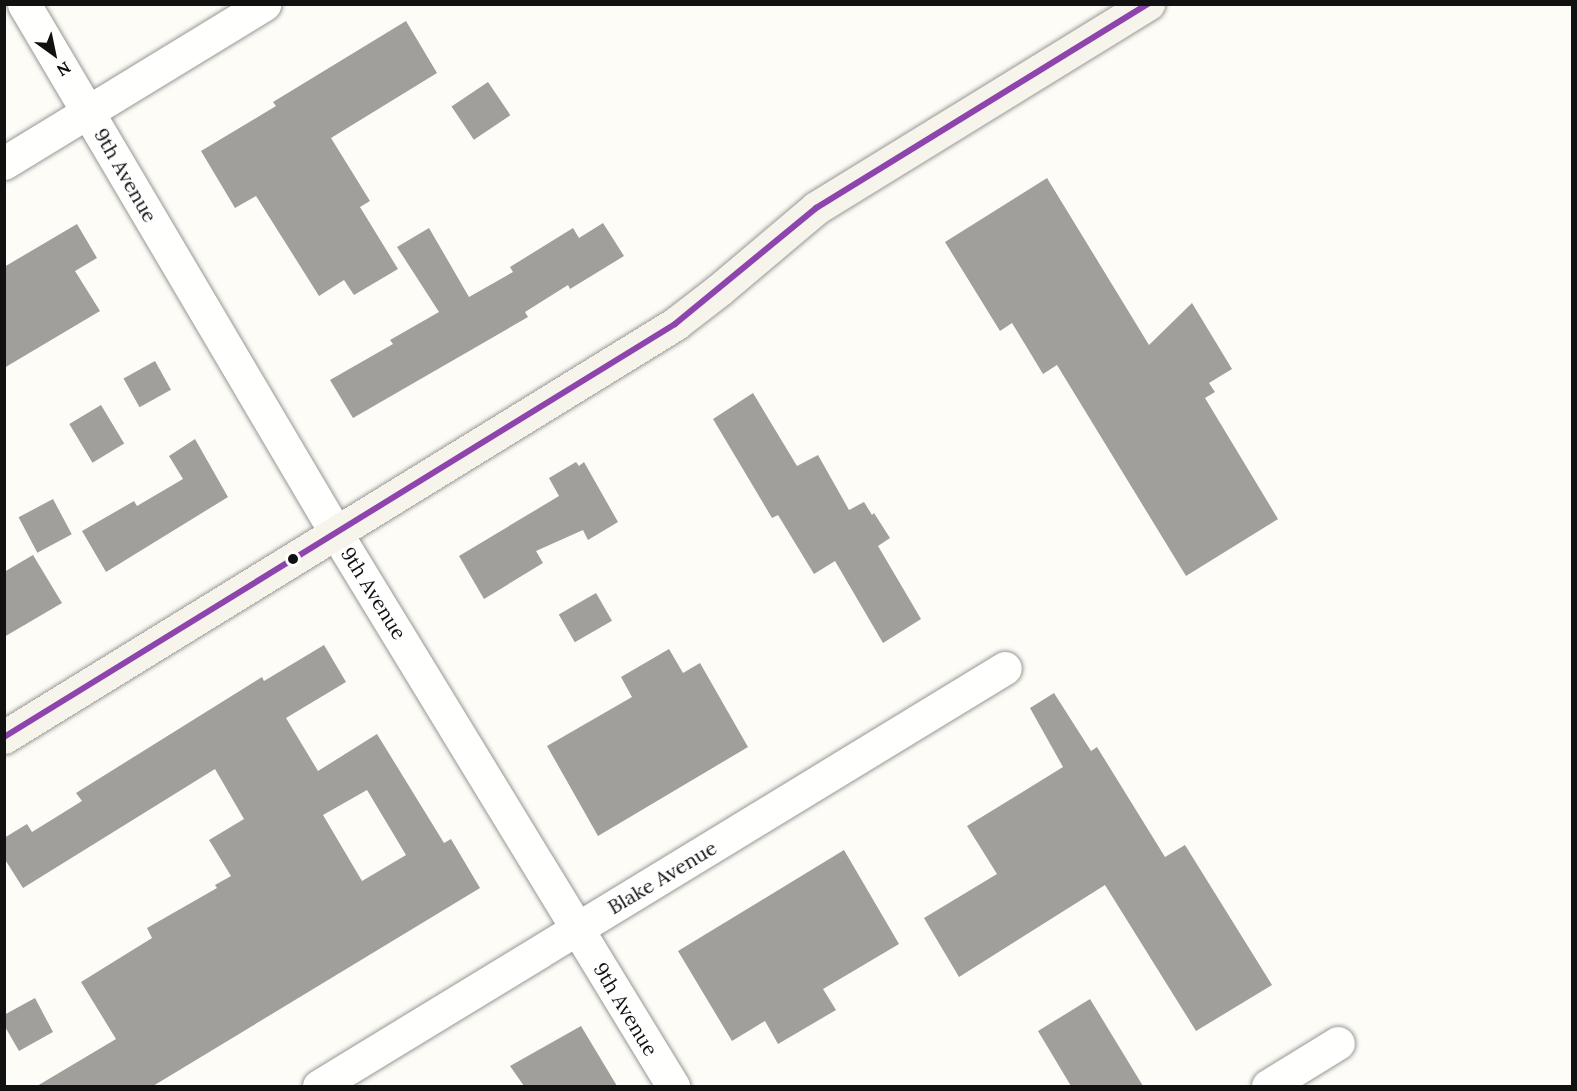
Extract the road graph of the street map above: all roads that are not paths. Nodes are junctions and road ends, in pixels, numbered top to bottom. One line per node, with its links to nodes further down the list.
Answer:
1 (24, 4): 4 (street, 9th Avenue)
2 (264, 4): 4 (street)
3 (1148, 4): 6 (street)
4 (88, 110): 5 (street); 6 (street, 9th Avenue)
5 (4, 163)
6 (336, 533): 8 (street); 9 (street, 9th Avenue)
7 (1005, 668): 9 (street, Blake Avenue)
8 (4, 737)
9 (577, 928): 11 (street, Blake Avenue); 12 (street, 9th Avenue)
10 (1338, 1043): 13 (street)
11 (319, 1086)
12 (673, 1086)
13 (1268, 1086)

